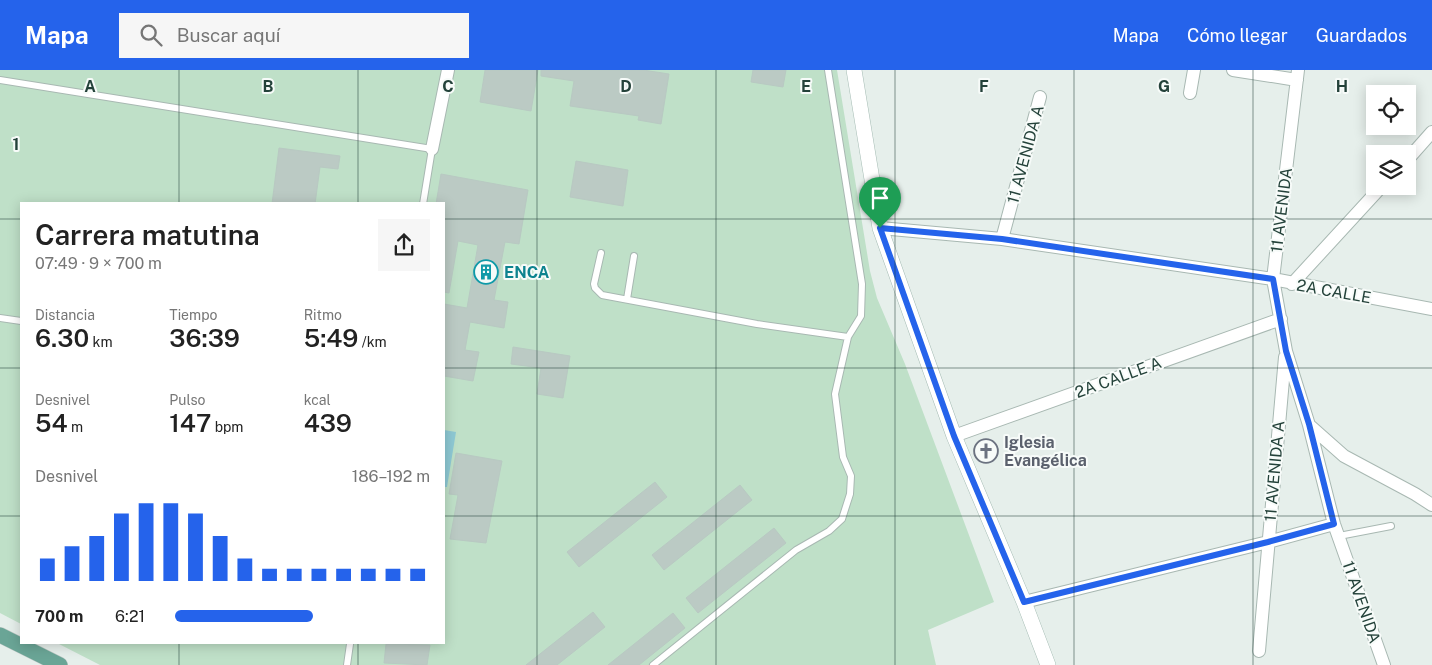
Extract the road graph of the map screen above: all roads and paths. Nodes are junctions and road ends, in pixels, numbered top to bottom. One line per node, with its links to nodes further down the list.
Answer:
1 (448, 70): 11 (street)
2 (828, 70): 26 (lane)
3 (854, 70): 15 (main road)
4 (1194, 70): 8 (street)
5 (1233, 70): 6 (street)
6 (1297, 75): 19 (street, 11 AVENIDA)
7 (0, 80): 11 (lane)
8 (1190, 93)
9 (1040, 97): 16 (street, 11 AVENIDA A)
10 (1432, 132): 12 (street)
11 (432, 149): 14 (lane)
12 (1416, 150)
13 (1374, 195): 20 (street)
14 (423, 202)
15 (880, 228): 16 (street, 2A CALLE); 29 (main road)
16 (1002, 239): 19 (street, 2A CALLE)
17 (601, 253): 21 (lane)
18 (634, 256): 21 (lane)
19 (1273, 279): 20 (street, 2A CALLE); 24 (street, 11 AVENIDA)
20 (1292, 284): 22 (street, 2A CALLE)
21 (627, 299): 26 (lane)
22 (1432, 309)
23 (0, 318): 25 (lane)
24 (1281, 319): 27 (street, 11 AVENIDA); 29 (street, 2A CALLE A)
25 (20, 321)
26 (848, 337): 40 (lane)
27 (1286, 351): 28 (street, 11 AVENIDA); 33 (street, 11 AVENIDA A)
28 (1309, 424): 30 (street); 32 (street, 11 AVENIDA)
29 (954, 436): 34 (main road)
30 (1432, 505)
31 (1391, 526): 32 (lane)
32 (1336, 530): 33 (street); 42 (street, 11 AVENIDA)
33 (1268, 542): 34 (street); 37 (street, 11 AVENIDA A)
34 (1024, 602): 41 (main road)
35 (0, 635): 38 (main road)
36 (350, 644): 39 (lane)
37 (1259, 651)
38 (60, 665)
39 (347, 665)
40 (653, 665)
41 (1048, 665)
42 (1384, 665)

